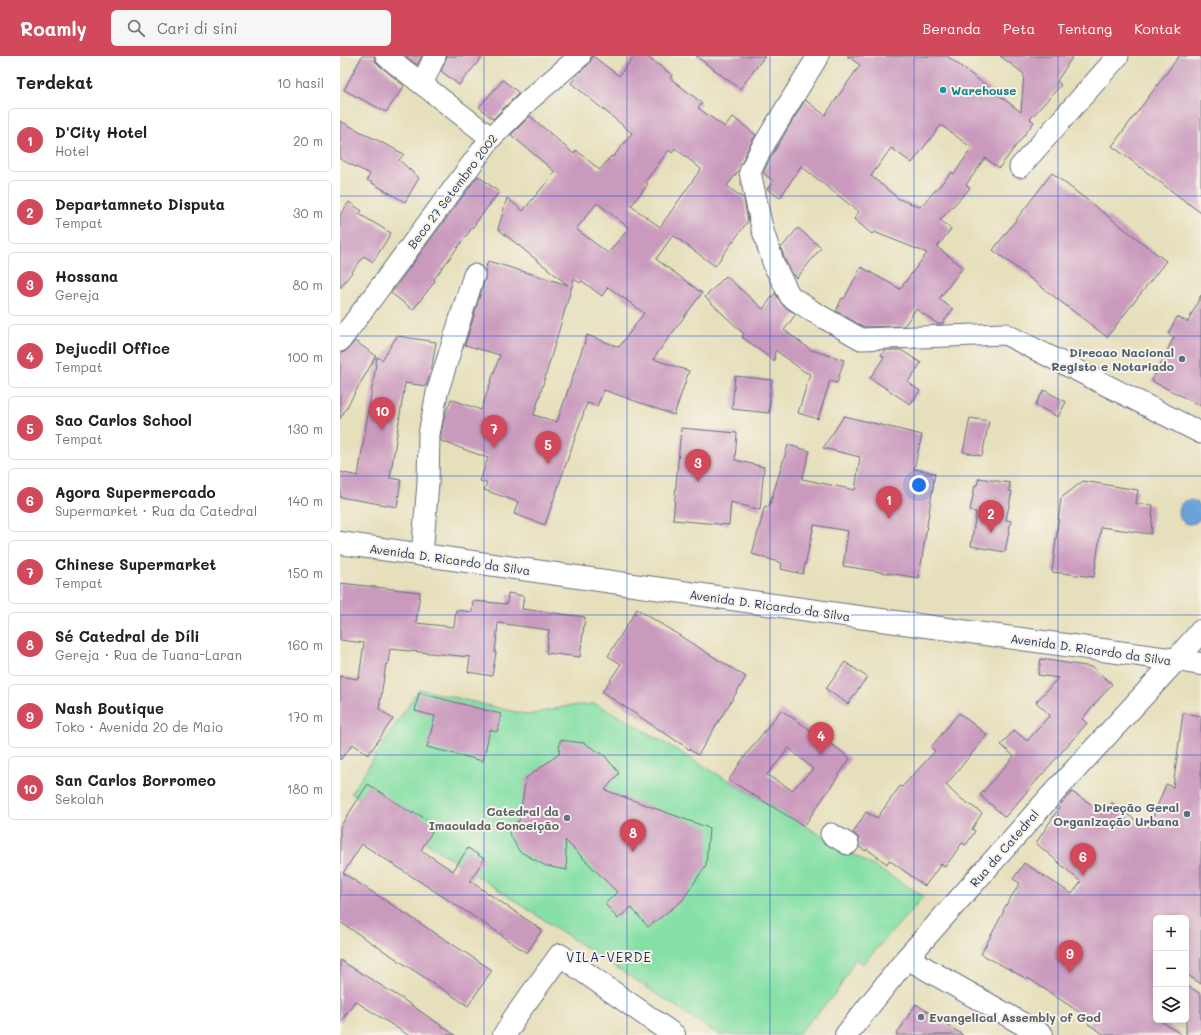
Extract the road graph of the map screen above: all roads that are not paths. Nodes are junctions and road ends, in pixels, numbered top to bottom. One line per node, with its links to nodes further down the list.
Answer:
1 (386, 56): 6 (street)
2 (435, 56): 6 (street)
3 (580, 56): 7 (street, Beco 27 Setembro 2002)
4 (818, 56): 11 (street)
5 (1118, 56): 8 (street)
6 (422, 84): 7 (street)
7 (491, 138): 10 (street, Beco 27 Setembro 2002)
8 (1020, 167)
9 (474, 275): 13 (street)
10 (340, 341)
11 (1201, 433)
12 (340, 543): 13 (main road, Avenida D. Ricardo da Silva)
13 (422, 555): 15 (main road, Avenida D. Ricardo da Silva)
14 (1201, 631): 15 (main road, Rua da Catedral)
15 (1176, 660): 16 (main road, Avenida D. Ricardo da Silva); 17 (main road, Rua da Catedral)
16 (1201, 664)
17 (907, 958): 20 (main road, Rua da Catedral); 21 (main road)
18 (504, 1035): 19 (main road)
19 (674, 1035)
20 (846, 1035)
21 (1042, 1035)

